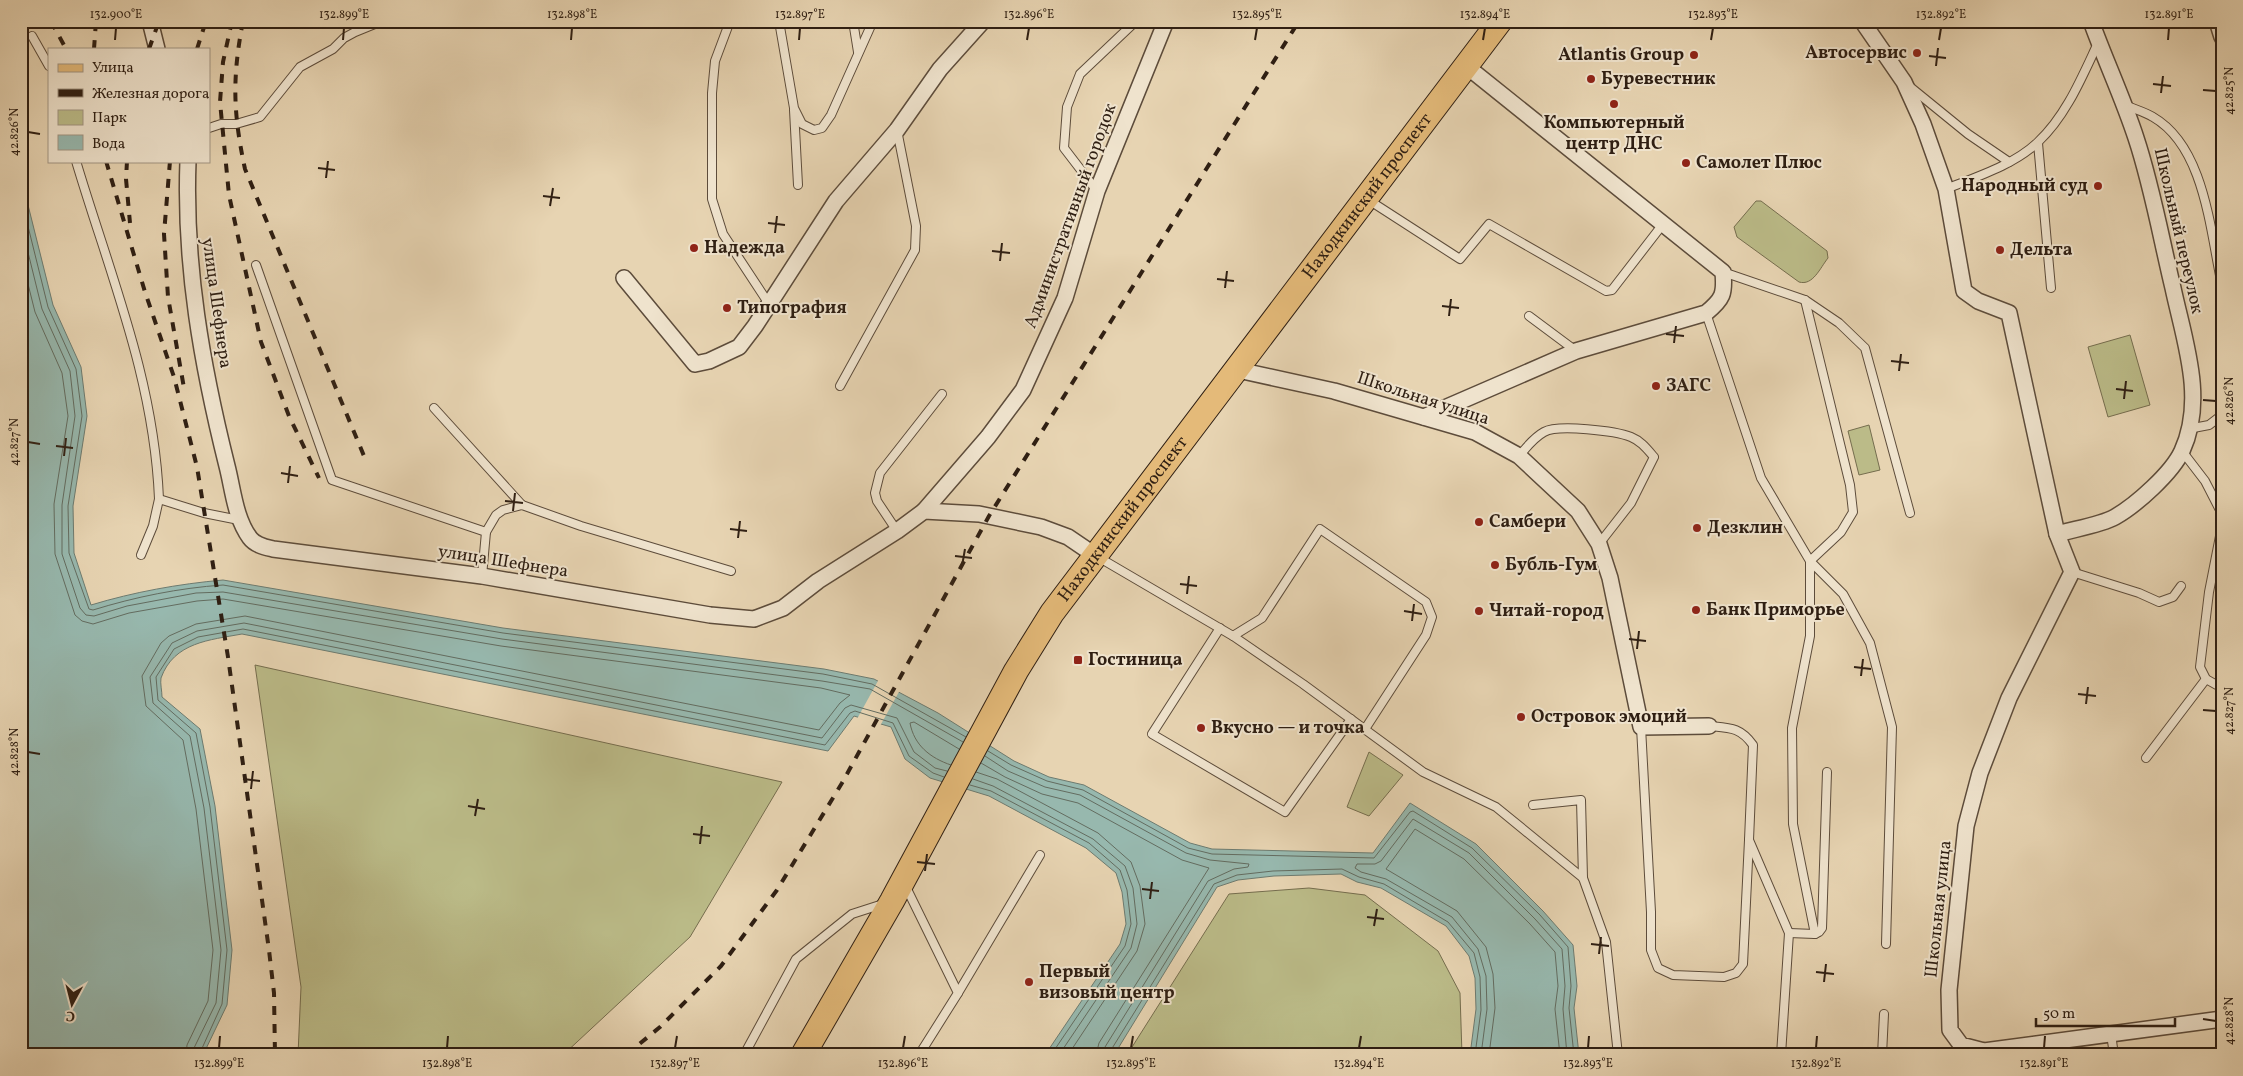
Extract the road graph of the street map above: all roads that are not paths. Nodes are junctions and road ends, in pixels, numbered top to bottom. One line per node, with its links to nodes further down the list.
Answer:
1 (150, 21): 17 (street)
2 (382, 21): 24 (lane)
3 (730, 21): 41 (lane)
4 (779, 21): 23 (lane)
5 (853, 21): 18 (lane)
6 (872, 21): 18 (lane)
7 (982, 21): 25 (street)
8 (1136, 21): 32 (lane)
9 (1166, 21): 32 (street, Административный городок)
10 (1500, 21): 20 (main road, Находкинский проспект)
11 (1862, 21): 21 (street)
12 (2091, 21): 16 (street, Школьный переулок)
13 (2217, 21): 15 (street)
14 (32, 36): 19 (lane)
15 (2222, 37)
16 (2099, 42): 22 (street, Школьный переулок); 26 (lane)
17 (157, 48)
18 (858, 52): 23 (lane)
19 (48, 64)
20 (1465, 65): 33 (main road, Находкинский проспект); 34 (street)
21 (1904, 82): 29 (lane); 31 (street)
22 (2123, 104): 38 (lane); 51 (street, Школьный переулок)
23 (794, 108): 30 (lane)
24 (210, 128)
25 (897, 130): 41 (street); 46 (lane)
26 (2038, 143): 29 (lane); 39 (lane)
27 (76, 162): 54 (lane)
28 (188, 162): 59 (street, улица Шефнера)
29 (2009, 162): 31 (lane)
30 (798, 185)
31 (1946, 189): 63 (street)
32 (1097, 191): 56 (street, Административный городок)
33 (1366, 198): 34 (lane); 45 (main road, Находкинский проспект)
34 (1663, 224): 36 (street)
35 (256, 265): 62 (lane)
36 (1723, 272): 40 (lane); 42 (street)
37 (624, 278): 41 (street)
38 (2222, 285)
39 (2051, 288)
40 (1805, 300): 57 (lane); 67 (lane)
41 (769, 304)
42 (1706, 312): 44 (street); 67 (lane)
43 (1529, 316): 44 (lane)
44 (1576, 351): 50 (street)
45 (1238, 370): 50 (street, Школьная улица); 66 (main road, Находкинский проспект)
46 (840, 386)
47 (942, 394): 61 (lane)
48 (434, 408): 55 (lane)
49 (2222, 415): 51 (lane)
50 (1424, 417): 53 (street, Школьная улица)
51 (2188, 429): 52 (street, Школьный переулок)
52 (2182, 451): 58 (lane); 63 (street, Школьный переулок)
53 (1519, 456): 64 (street, Школьная улица); 64 (lane)
54 (159, 499): 59 (lane); 65 (lane)
55 (522, 505): 62 (lane); 68 (lane)
56 (924, 511): 61 (street, улица Шефнера); 66 (street)
57 (1910, 513)
58 (2222, 514)
59 (240, 520): 70 (street, улица Шефнера)
60 (2222, 526): 74 (lane)
61 (897, 531): 70 (street, улица Шефнера)
62 (486, 532): 70 (lane)
63 (2057, 534): 69 (street)
64 (1599, 544): 78 (street, Школьная улица)
65 (141, 555)
66 (1096, 556): 72 (lane); 86 (main road, Находкинский проспект)
67 (1810, 561): 88 (lane); 89 (lane)
68 (731, 571)
69 (2072, 572): 71 (lane); 94 (street, Школьная улица)
70 (482, 576)
71 (2181, 586)
72 (1220, 628): 73 (lane); 76 (lane)
73 (1233, 636): 76 (lane); 79 (lane)
74 (2206, 679): 75 (lane); 80 (lane)
75 (2222, 688)
76 (1351, 719): 79 (lane)
77 (1709, 726): 78 (street); 83 (lane)
78 (1641, 727): 83 (lane)
79 (1365, 729): 85 (lane)
80 (2146, 758)
81 (1827, 772): 88 (lane)
82 (1533, 805): 85 (lane)
83 (1749, 840): 87 (lane)
84 (1040, 855): 90 (lane)
85 (1583, 878): 98 (lane)
86 (897, 891): 90 (lane); 95 (lane); 96 (main road, Находкинский проспект)
87 (1789, 933): 88 (lane); 99 (lane)
88 (1815, 934)
89 (1886, 944)
90 (958, 993): 97 (lane)
91 (1884, 1014): 100 (lane)
92 (2222, 1019): 93 (street, Школьная улица)
93 (2110, 1034): 94 (street, Школьная улица); 101 (lane)
94 (1962, 1050)
95 (744, 1055)
96 (803, 1055)
97 (919, 1055)
98 (1618, 1055)
99 (1781, 1055)
100 (1882, 1055)
101 (2114, 1055)

